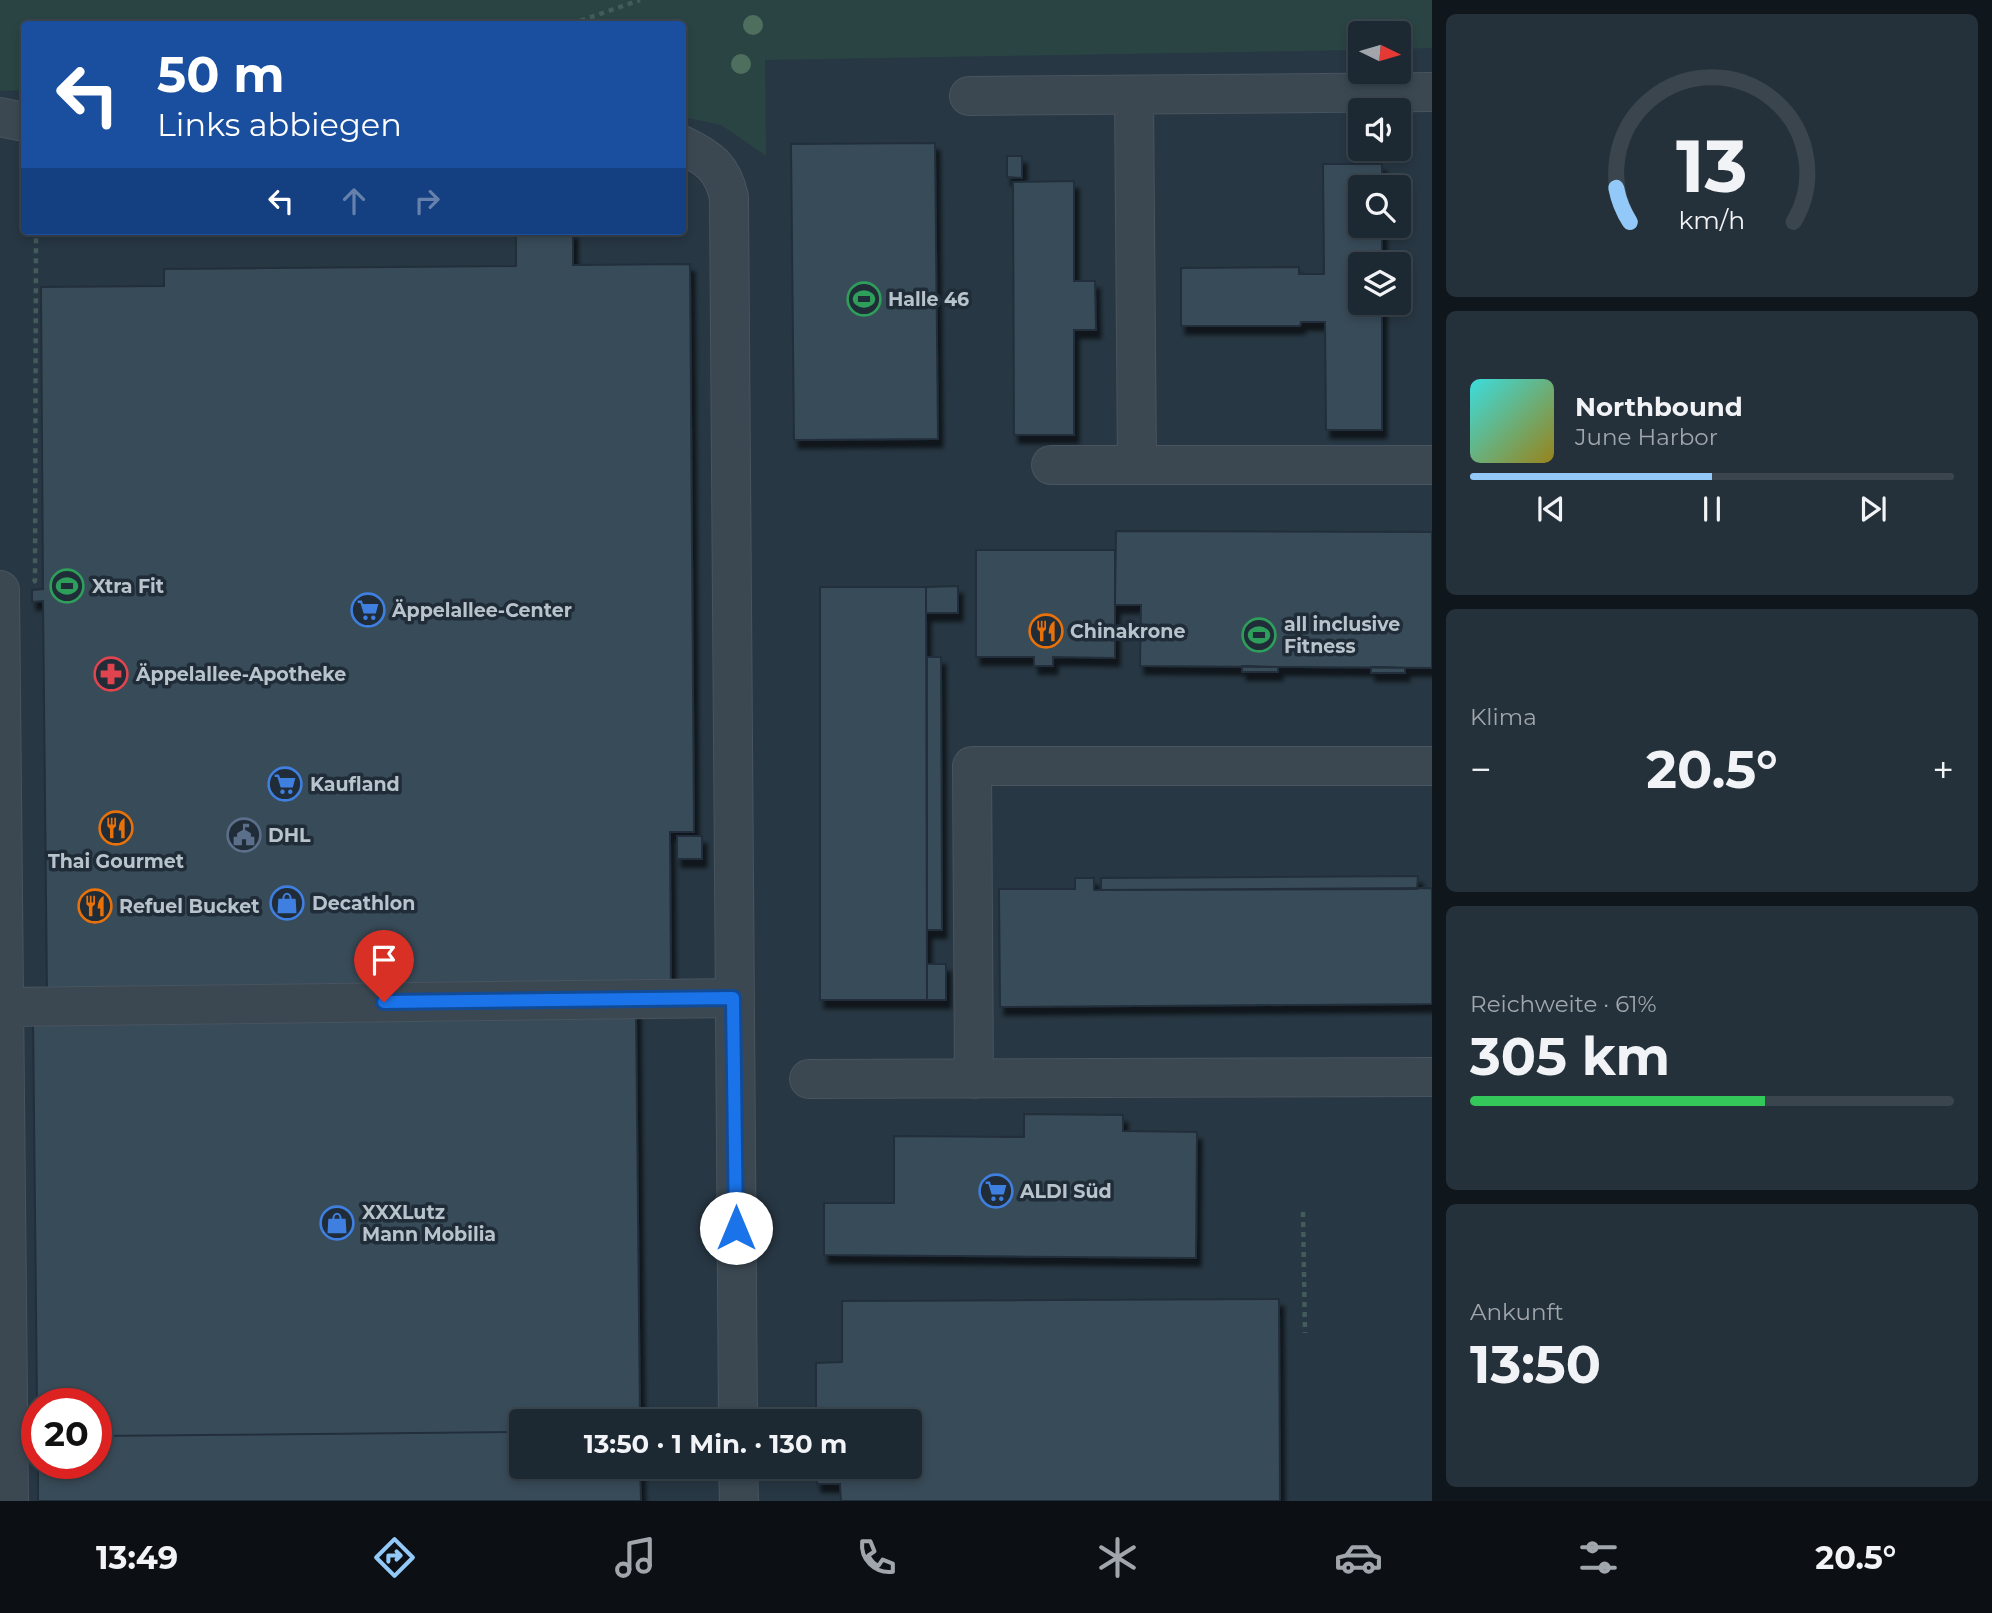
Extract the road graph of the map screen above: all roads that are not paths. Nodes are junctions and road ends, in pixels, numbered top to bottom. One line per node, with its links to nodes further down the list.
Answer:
1 (1432, 92): 2 (lane)
2 (1134, 95): 3 (lane); 9 (lane)
3 (970, 96)
4 (0, 117): 5 (lane)
5 (21, 121)
6 (686, 147): 13 (lane)
7 (1432, 464): 9 (lane)
8 (1051, 465): 9 (lane)
9 (1137, 465)
10 (18, 586): 12 (lane)
11 (1432, 766): 18 (lane)
12 (1, 842): 14 (lane)
13 (733, 998): 14 (lane); 19 (lane)
14 (5, 1007): 15 (lane)
15 (2, 1062): 21 (lane)
16 (1432, 1077): 18 (lane)
17 (809, 1079): 18 (lane)
18 (974, 1079)
19 (738, 1409)
20 (738, 1479): 22 (lane)
21 (9, 1501)
22 (738, 1501)

